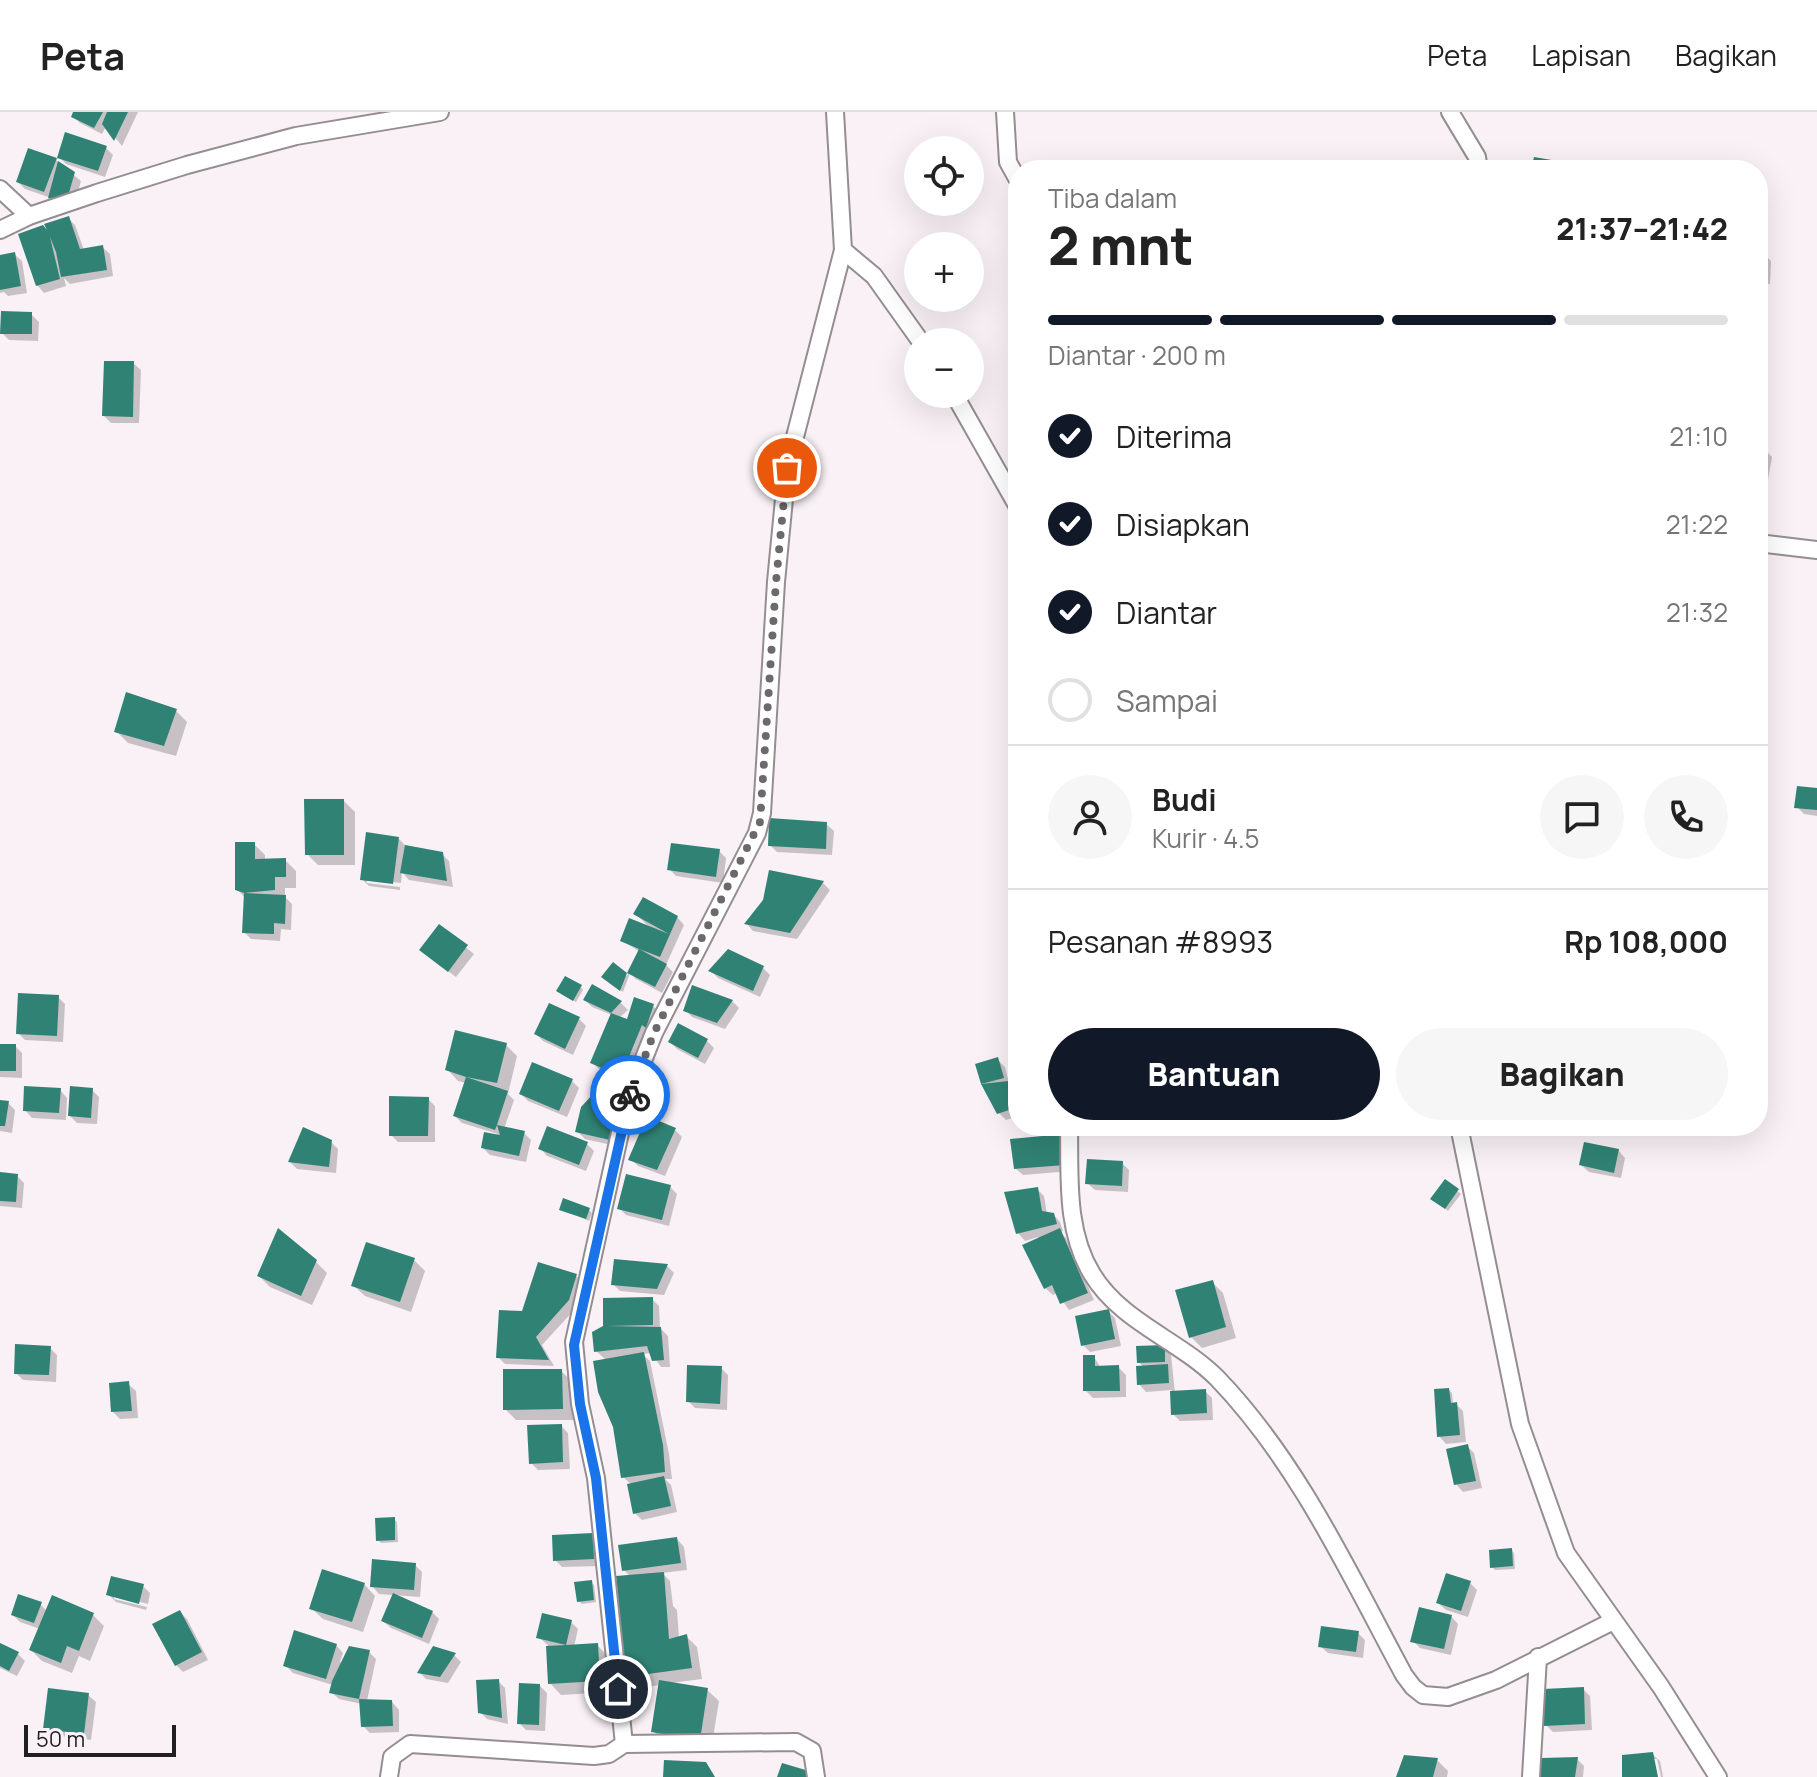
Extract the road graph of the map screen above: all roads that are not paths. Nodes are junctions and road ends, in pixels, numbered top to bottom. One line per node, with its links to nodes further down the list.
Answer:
1 (440, 112): 8 (street)
2 (835, 112): 10 (street)
3 (1005, 112): 6 (street)
4 (1450, 112): 5 (street)
5 (1477, 160)
6 (1008, 162)
7 (0, 189): 8 (street)
8 (29, 216): 9 (street)
9 (0, 230)
10 (843, 250): 11 (street); 20 (street)
11 (911, 328)
12 (962, 408): 13 (street)
13 (1008, 489)
14 (1768, 544): 15 (street)
15 (1817, 550)
16 (1069, 1136): 19 (street)
17 (1461, 1136): 18 (street)
18 (1613, 1621): 19 (street); 24 (street)
19 (1538, 1657): 23 (street)
20 (624, 1744): 21 (street); 22 (street)
21 (389, 1777)
22 (816, 1777)
23 (1531, 1777)
24 (1718, 1777)

